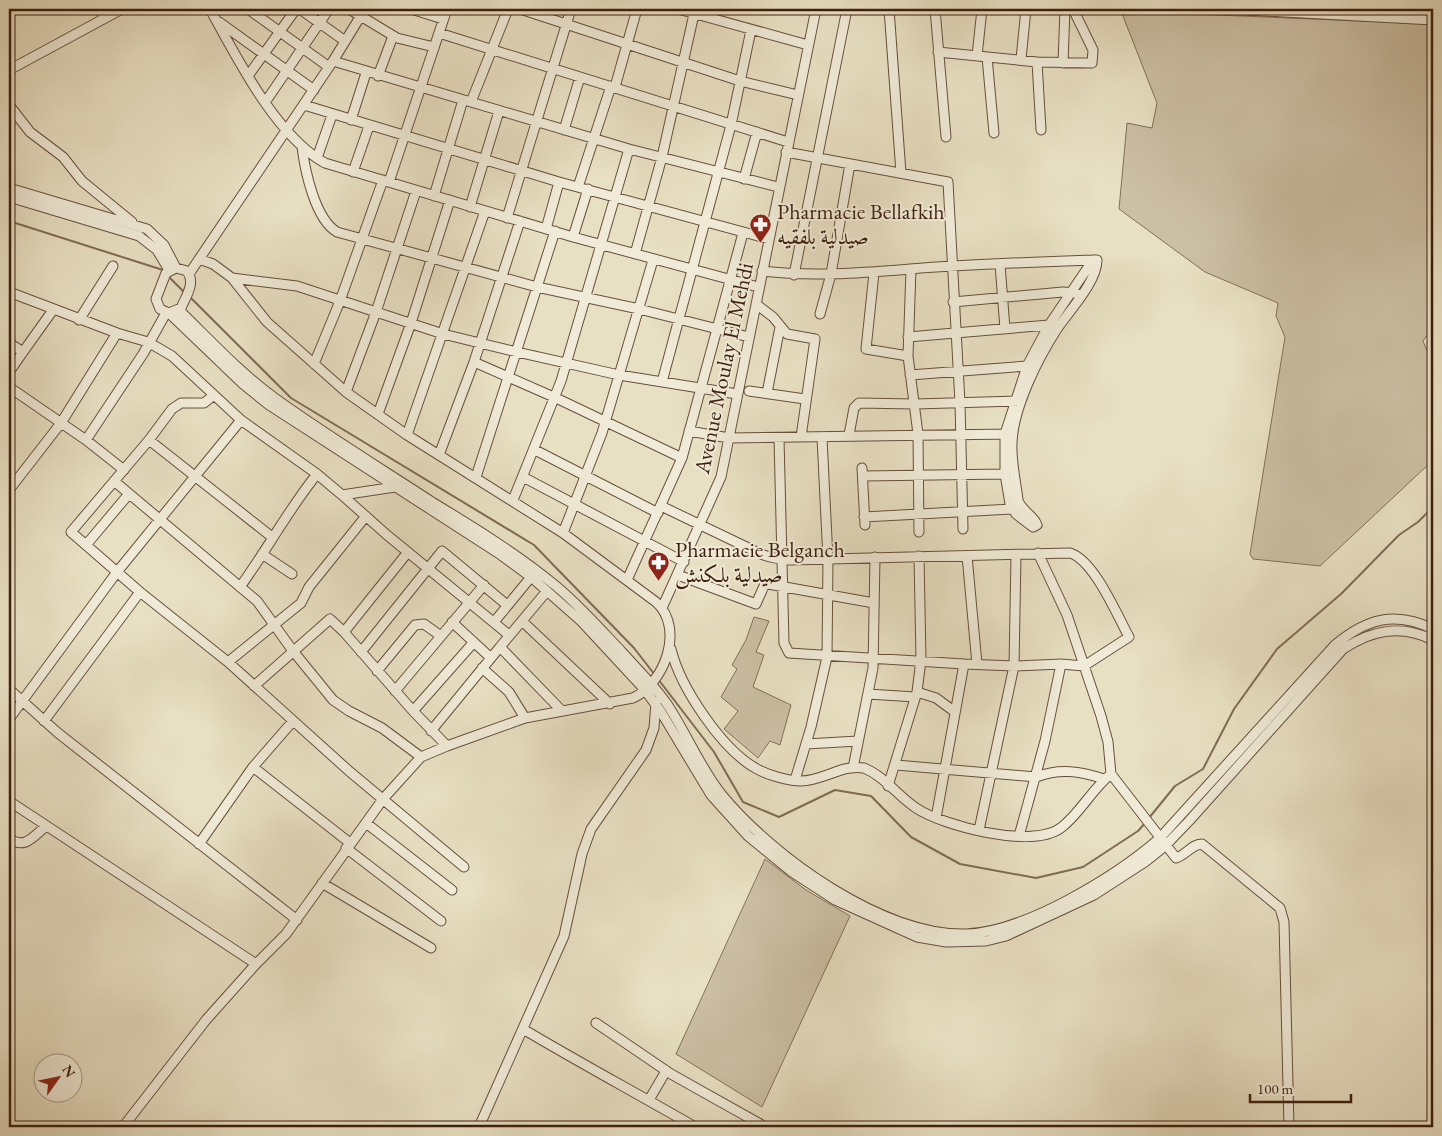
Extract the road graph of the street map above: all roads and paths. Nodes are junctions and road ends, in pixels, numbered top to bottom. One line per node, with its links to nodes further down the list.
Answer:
1 (99, 9): 26 (street)
2 (122, 9): 26 (street)
3 (210, 9): 28 (street)
4 (248, 9): 33 (street)
5 (298, 9): 30 (street); 33 (street)
6 (329, 9): 30 (street)
7 (349, 9): 24 (street)
8 (410, 9): 27 (street)
9 (446, 9): 27 (street)
10 (508, 9): 41 (street)
11 (520, 9): 31 (street)
12 (571, 9): 31 (street)
13 (637, 9): 37 (street)
14 (678, 9): 25 (street)
15 (816, 9): 38 (street, Avenue Moulay El Mehdi)
16 (846, 9): 88 (street)
17 (889, 9): 94 (street)
18 (935, 9): 42 (street)
19 (982, 9): 44 (street)
20 (1026, 9): 46 (street)
21 (1065, 9): 49 (street)
22 (1073, 9): 49 (street)
23 (1226, 9): 29 (street)
24 (363, 13): 35 (street); 36 (street)
25 (694, 14): 32 (street); 48 (street)
26 (105, 18): 52 (street)
27 (443, 19): 34 (street)
28 (216, 20): 43 (street); 55 (street)
29 (1433, 20)
30 (320, 23): 36 (street); 40 (street)
31 (566, 24): 37 (street); 51 (street)
32 (751, 30): 38 (street); 58 (street)
33 (280, 32): 40 (street); 43 (street)
34 (439, 33): 39 (street); 41 (street)
35 (393, 36): 39 (street); 56 (street)
36 (345, 41): 50 (street)
37 (627, 45): 48 (street); 59 (street)
38 (808, 45): 62 (street, Avenue Moulay El Mehdi)
39 (434, 47): 60 (street)
40 (303, 48): 50 (street); 53 (street)
41 (491, 50): 51 (street); 64 (street)
42 (938, 52): 44 (street); 80 (street)
43 (264, 54): 53 (street); 55 (street)
44 (977, 56): 45 (street)
45 (987, 57): 46 (street); 78 (street)
46 (1021, 59): 47 (street)
47 (1037, 62): 49 (street); 75 (street)
48 (684, 63): 58 (street); 67 (street)
49 (1063, 63)
50 (331, 64): 54 (street); 61 (street)
51 (552, 68): 57 (street); 71 (street)
52 (9, 70)
53 (288, 70): 61 (street); 63 (street)
54 (366, 73): 56 (street); 70 (street)
55 (248, 76): 63 (street)
56 (378, 76): 60 (street)
57 (580, 77): 59 (street); 74 (street)
58 (740, 81): 62 (street); 72 (street)
59 (613, 86): 67 (street); 81 (street)
60 (420, 89): 64 (street); 79 (street)
61 (314, 90): 66 (street)
62 (798, 95): 83 (street, Avenue Moulay El Mehdi)
63 (266, 101): 76 (street)
64 (467, 101): 68 (street); 84 (street)
65 (9, 105): 113 (street)
66 (304, 105): 69 (street); 76 (street)
67 (673, 105): 72 (street); 86 (street)
68 (499, 111): 71 (street); 89 (street)
69 (332, 115): 70 (street); 87 (street)
70 (351, 120): 73 (street)
71 (537, 122): 74 (street); 91 (street)
72 (732, 125): 77 (street); 93 (street)
73 (369, 126): 79 (street); 92 (street)
74 (564, 130): 81 (street)
75 (1041, 130)
76 (287, 131): 82 (street); 122 (street)
77 (757, 132): 83 (street); 95 (street)
78 (994, 133)
79 (405, 135): 84 (street); 96 (street)
80 (946, 137)
81 (593, 138): 85 (street); 98 (street)
82 (302, 147): 87 (street); 118 (street)
83 (787, 147): 88 (street); 99 (street, Avenue Moulay El Mehdi)
84 (448, 149): 89 (street); 103 (street)
85 (629, 149): 86 (street); 105 (street)
86 (662, 157): 93 (street); 108 (street)
87 (317, 158): 92 (street)
88 (816, 158): 90 (street); 136 (street)
89 (484, 160): 91 (street); 107 (street)
90 (850, 164): 94 (street); 135 (street)
91 (522, 171): 97 (street); 110 (street)
92 (353, 172): 96 (street)
93 (719, 173): 95 (street); 112 (street)
94 (901, 173): 127 (street)
95 (744, 178): 99 (street)
96 (386, 181): 102 (street); 118 (street)
97 (559, 182): 98 (street); 114 (street)
98 (578, 187): 101 (street)
99 (778, 187): 117 (street, Avenue Moulay El Mehdi)
100 (9, 188): 113 (street)
101 (588, 190): 105 (street); 116 (street)
102 (416, 191): 103 (street); 120 (street)
103 (434, 196): 106 (street)
104 (9, 197): 129 (street)
105 (616, 198): 108 (street); 119 (street)
106 (450, 200): 107 (street); 123 (street)
107 (470, 206): 109 (street)
108 (648, 206): 112 (street); 121 (street)
109 (485, 211): 110 (street); 128 (street)
110 (507, 218): 111 (street)
111 (520, 221): 114 (street); 138 (street)
112 (706, 222): 115 (street); 132 (street)
113 (136, 225): 129 (street)
114 (550, 230): 116 (street); 140 (street)
115 (743, 233): 117 (street); 139 (street)
116 (573, 237): 119 (street)
117 (769, 239): 131 (street, Avenue Moulay El Mehdi)
118 (362, 241): 120 (street); 146 (street)
119 (602, 245): 121 (street); 144 (street)
120 (397, 251): 123 (street); 152 (street)
121 (635, 254): 124 (street)
122 (199, 259): 134 (street); 137 (street)
123 (432, 260): 128 (street); 157 (street)
124 (654, 260): 132 (street); 149 (street)
125 (1000, 264): 127 (street); 143 (street); 145 (street)
126 (112, 266): 155 (street)
127 (952, 267): 130 (street); 147 (street)
128 (467, 268): 138 (street); 163 (street)
129 (172, 269): 134 (street); 153 (street)
130 (911, 269): 133 (street); 166 (street)
131 (762, 270): 136 (street); 141 (street, Avenue Moulay El Mehdi)
132 (693, 271): 139 (street); 156 (street)
133 (874, 272): 135 (street); 172 (street)
134 (189, 274): 151 (street)
135 (831, 274): 136 (street); 154 (street)
136 (794, 275)
137 (232, 278): 146 (street); 175 (street)
138 (501, 278): 140 (street); 169 (street)
139 (730, 280): 141 (street); 160 (street)
140 (538, 287): 144 (street); 171 (street)
141 (758, 287): 148 (street, Avenue Moulay El Mehdi)
142 (9, 292): 150 (street)
143 (1077, 294): 145 (street); 158 (street); 192 (street)
144 (587, 298): 149 (street); 174 (street)
145 (1002, 298): 147 (street); 161 (street)
146 (340, 301): 152 (street); 175 (street)
147 (953, 302): 164 (street)
148 (756, 304): 159 (street); 165 (street, Avenue Moulay El Mehdi)
149 (639, 309): 156 (street); 179 (street)
150 (53, 310): 155 (street); 170 (street)
151 (179, 310): 153 (street); 295 (street)
152 (376, 312): 157 (street); 186 (street)
153 (167, 313): 167 (street); 225 (street)
154 (820, 314)
155 (79, 320): 162 (street)
156 (678, 320): 160 (street); 182 (street)
157 (411, 324): 163 (street); 195 (street)
158 (1049, 325): 161 (street); 176 (street)
159 (780, 327): 187 (street); 191 (street)
160 (718, 329): 165 (street); 184 (street)
161 (1005, 329): 164 (street)
162 (117, 332): 167 (street); 198 (street)
163 (443, 334): 169 (street); 202 (street)
164 (955, 334): 166 (street); 178 (street)
165 (749, 337): 188 (street, Avenue Moulay El Mehdi)
166 (908, 337): 172 (street)
167 (148, 342): 189 (street); 209 (street)
168 (9, 343): 170 (street)
169 (480, 343): 171 (street); 173 (street)
170 (23, 352): 177 (street)
171 (517, 352): 174 (street); 181 (street)
172 (908, 356): 180 (street)
173 (474, 362): 181 (street); 212 (street)
174 (567, 363): 179 (street); 190 (street)
175 (314, 364): 186 (street)
176 (1027, 366): 178 (street); 192 (street)
177 (9, 372)
178 (958, 372): 180 (street); 193 (street)
179 (619, 375): 182 (street); 197 (street)
180 (910, 375): 194 (street)
181 (509, 378): 190 (street); 220 (street)
182 (662, 382): 184 (street)
183 (9, 387): 198 (street)
184 (700, 389): 188 (street); 199 (street)
185 (749, 391): 187 (street)
186 (346, 392): 195 (street)
187 (767, 393): 191 (street)
188 (737, 394): 206 (street, Avenue Moulay El Mehdi)
189 (214, 395): 196 (street); 210 (street)
190 (556, 398): 197 (street); 211 (street)
191 (805, 399): 205 (street)
192 (1018, 401): 193 (street); 201 (street)
193 (960, 403): 194 (street); 204 (street)
194 (915, 404): 200 (street); 203 (street)
195 (378, 414): 202 (street)
196 (241, 420): 215 (street); 218 (street)
197 (606, 422): 213 (street); 222 (street)
198 (60, 423): 209 (street); 224 (street)
199 (689, 431): 206 (street); 213 (street)
200 (918, 434): 203 (street); 204 (street); 219 (street)
201 (1009, 434): 204 (street); 217 (street); 230 (street)
202 (407, 435): 212 (street)
203 (849, 435): 208 (street)
204 (961, 435): 216 (street)
205 (801, 437): 207 (street); 208 (street)
206 (729, 438): 207 (street); 236 (street, Avenue Moulay El Mehdi)
207 (779, 438): 251 (street)
208 (822, 438): 250 (street)
209 (86, 440): 214 (street)
210 (149, 440): 214 (street); 218 (street)
211 (535, 450): 221 (street); 222 (street)
212 (440, 455): 220 (street)
213 (682, 458): 231 (street)
214 (124, 470): 223 (street)
215 (316, 474): 227 (street); 240 (street)
216 (962, 474): 217 (street); 219 (street); 232 (street)
217 (1005, 474): 230 (street)
218 (195, 476): 235 (street); 240 (street)
219 (918, 476): 233 (street); 233 (street)
220 (476, 477): 228 (street)
221 (523, 478): 228 (street); 229 (street)
222 (586, 478): 229 (street); 231 (street)
223 (114, 481): 226 (street); 242 (street)
224 (9, 487)
225 (395, 487): 227 (street); 257 (street)
226 (128, 495): 235 (street); 242 (street)
227 (342, 495): 234 (street)
228 (513, 500): 238 (street)
229 (575, 506): 238 (street); 241 (street)
230 (1012, 509): 232 (street)
231 (660, 510): 236 (street); 241 (street)
232 (962, 512): 233 (street); 237 (street)
233 (920, 514): 239 (street)
234 (366, 516): 243 (street); 272 (street)
235 (159, 520): 254 (street); 260 (street)
236 (700, 526): 251 (street); 252 (street, Avenue Moulay El Mehdi)
237 (962, 529)
238 (563, 532): 258 (street)
239 (919, 532)
240 (272, 537): 245 (street)
241 (645, 542): 252 (street); 258 (street)
242 (86, 545): 254 (street)
243 (408, 552): 253 (street); 274 (street)
244 (1038, 553): 246 (street); 292 (street); 292 (street)
245 (262, 554): 255 (street); 260 (street)
246 (1016, 555): 248 (street); 291 (street)
247 (919, 556): 248 (street); 249 (street); 286 (street)
248 (967, 556): 289 (street)
249 (875, 557): 250 (street); 266 (street)
250 (828, 558): 251 (street); 264 (street)
251 (783, 560): 261 (street)
252 (684, 562): 256 (street, Avenue Moulay El Mehdi)
253 (429, 569): 259 (street); 265 (street); 282 (street)
254 (117, 572): 263 (street); 302 (street)
255 (292, 574)
256 (678, 575): 261 (street); 268 (street, Avenue Moulay El Mehdi)
257 (531, 577): 262 (street); 267 (street)
258 (627, 580): 268 (street)
259 (484, 585): 265 (street); 267 (street)
260 (240, 586): 272 (street)
261 (783, 588): 264 (street); 283 (street)
262 (547, 591): 269 (street); 295 (street)
263 (140, 592): 287 (street); 310 (street)
264 (827, 596): 266 (street); 283 (street)
265 (470, 602): 270 (street); 271 (street)
266 (874, 603): 285 (street)
267 (507, 605): 271 (street)
268 (662, 608): 279 (street)
269 (522, 621): 275 (street); 304 (street)
270 (452, 622): 276 (street); 278 (street)
271 (494, 622): 275 (street)
272 (274, 624): 281 (street); 287 (street)
273 (1433, 630): 336 (street)
274 (344, 632): 281 (street); 282 (street)
275 (509, 635): 280 (street)
276 (440, 636): 294 (street); 298 (street)
277 (1433, 640): 336 (street)
278 (474, 642): 284 (street); 306 (street)
279 (669, 642): 295 (street); 324 (street)
280 (500, 647): 284 (street); 305 (street)
281 (293, 651): 296 (street); 316 (street)
282 (361, 652): 294 (street)
283 (827, 657): 285 (street); 314 (street)
284 (491, 658): 293 (street)
285 (873, 659): 286 (street); 300 (street)
286 (921, 660): 288 (street); 301 (street)
287 (228, 662): 296 (street)
288 (964, 664): 289 (street); 307 (street)
289 (976, 664): 291 (street)
290 (1061, 664): 291 (street); 292 (street); 322 (street)
291 (1014, 666): 321 (street)
292 (1084, 666): 323 (street)
293 (482, 668): 308 (street); 312 (street)
294 (377, 671): 298 (street)
295 (650, 684): 299 (street); 303 (street); 304 (street)
296 (254, 686): 311 (street)
297 (9, 689): 302 (street)
298 (395, 691): 306 (street)
299 (658, 692): 303 (street); 332 (street)
300 (868, 694): 301 (street); 313 (street)
301 (916, 695): 307 (street); 317 (street)
302 (21, 700): 309 (street); 310 (street)
303 (656, 703): 335 (street); 348 (street)
304 (610, 704): 305 (street)
305 (561, 710): 308 (street)
306 (413, 711): 312 (street)
307 (955, 712): 320 (street)
308 (526, 718): 315 (street)
309 (9, 719)
310 (44, 720): 337 (street)
311 (293, 721): 318 (street); 326 (street)
312 (431, 731): 315 (street)
313 (858, 741): 314 (street); 319 (street)
314 (806, 744): 324 (street)
315 (447, 746): 316 (street)
316 (421, 757): 326 (street)
317 (896, 765): 320 (street); 325 (street)
318 (253, 767): 337 (street); 338 (street)
319 (854, 768): 324 (street); 325 (street)
320 (945, 769): 321 (street); 328 (street)
321 (990, 773): 322 (street); 331 (street)
322 (1036, 776): 323 (street); 333 (street)
323 (1107, 776): 333 (street); 336 (street)
324 (795, 780)
325 (888, 786): 328 (street)
326 (383, 800): 329 (street); 339 (street)
327 (9, 801): 330 (street)
328 (936, 818): 331 (street)
329 (366, 823): 338 (street); 342 (street)
330 (45, 827): 334 (street); 346 (street)
331 (978, 830): 333 (street)
332 (761, 834): 335 (street); 341 (street)
333 (1019, 836)
334 (9, 838)
335 (754, 841): 341 (street)
336 (1162, 843): 341 (street); 355 (street)
337 (199, 844): 343 (street)
338 (348, 846): 340 (street); 344 (street)
339 (464, 867)
340 (322, 882): 343 (street); 345 (street)
341 (814, 882)
342 (452, 890)
343 (297, 920): 346 (street)
344 (441, 921)
345 (431, 948)
346 (256, 964): 352 (street)
347 (596, 1023): 349 (street)
348 (523, 1029): 350 (street); 353 (street)
349 (666, 1071): 350 (street); 351 (street)
350 (649, 1100): 354 (street)
351 (762, 1125)
352 (123, 1127)
353 (479, 1127)
354 (695, 1127)
355 (1289, 1127)

